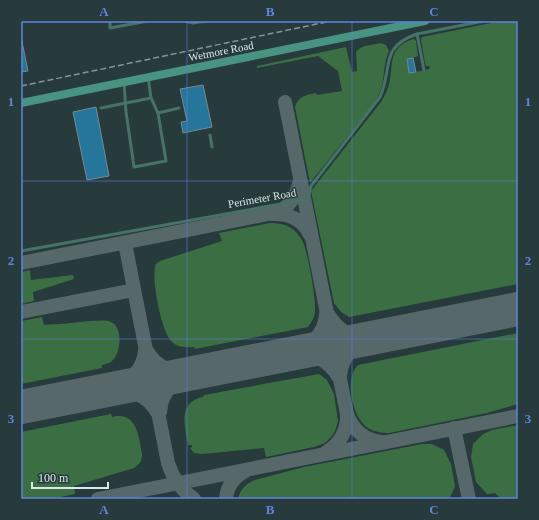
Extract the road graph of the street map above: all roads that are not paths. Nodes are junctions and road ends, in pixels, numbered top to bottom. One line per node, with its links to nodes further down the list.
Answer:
1 (110, 21): 2 (lane)
2 (148, 21)
3 (184, 21): 4 (lane)
4 (206, 21)
5 (425, 21): 9 (main road, Wetmore Road)
6 (484, 21): 7 (lane, Perimeter Road)
7 (417, 34): 8 (lane); 19 (lane, Perimeter Road)
8 (424, 70)
9 (148, 77): 10 (main road, Wetmore Road); 11 (lane)
10 (124, 82): 12 (main road, Wetmore Road); 13 (lane)
11 (151, 98): 13 (lane); 16 (lane)
12 (21, 103)
13 (126, 104): 14 (lane); 16 (lane)
14 (101, 108)
15 (179, 108): 16 (lane)
16 (158, 113)
17 (210, 135): 18 (lane)
18 (212, 147)
19 (21, 251)

